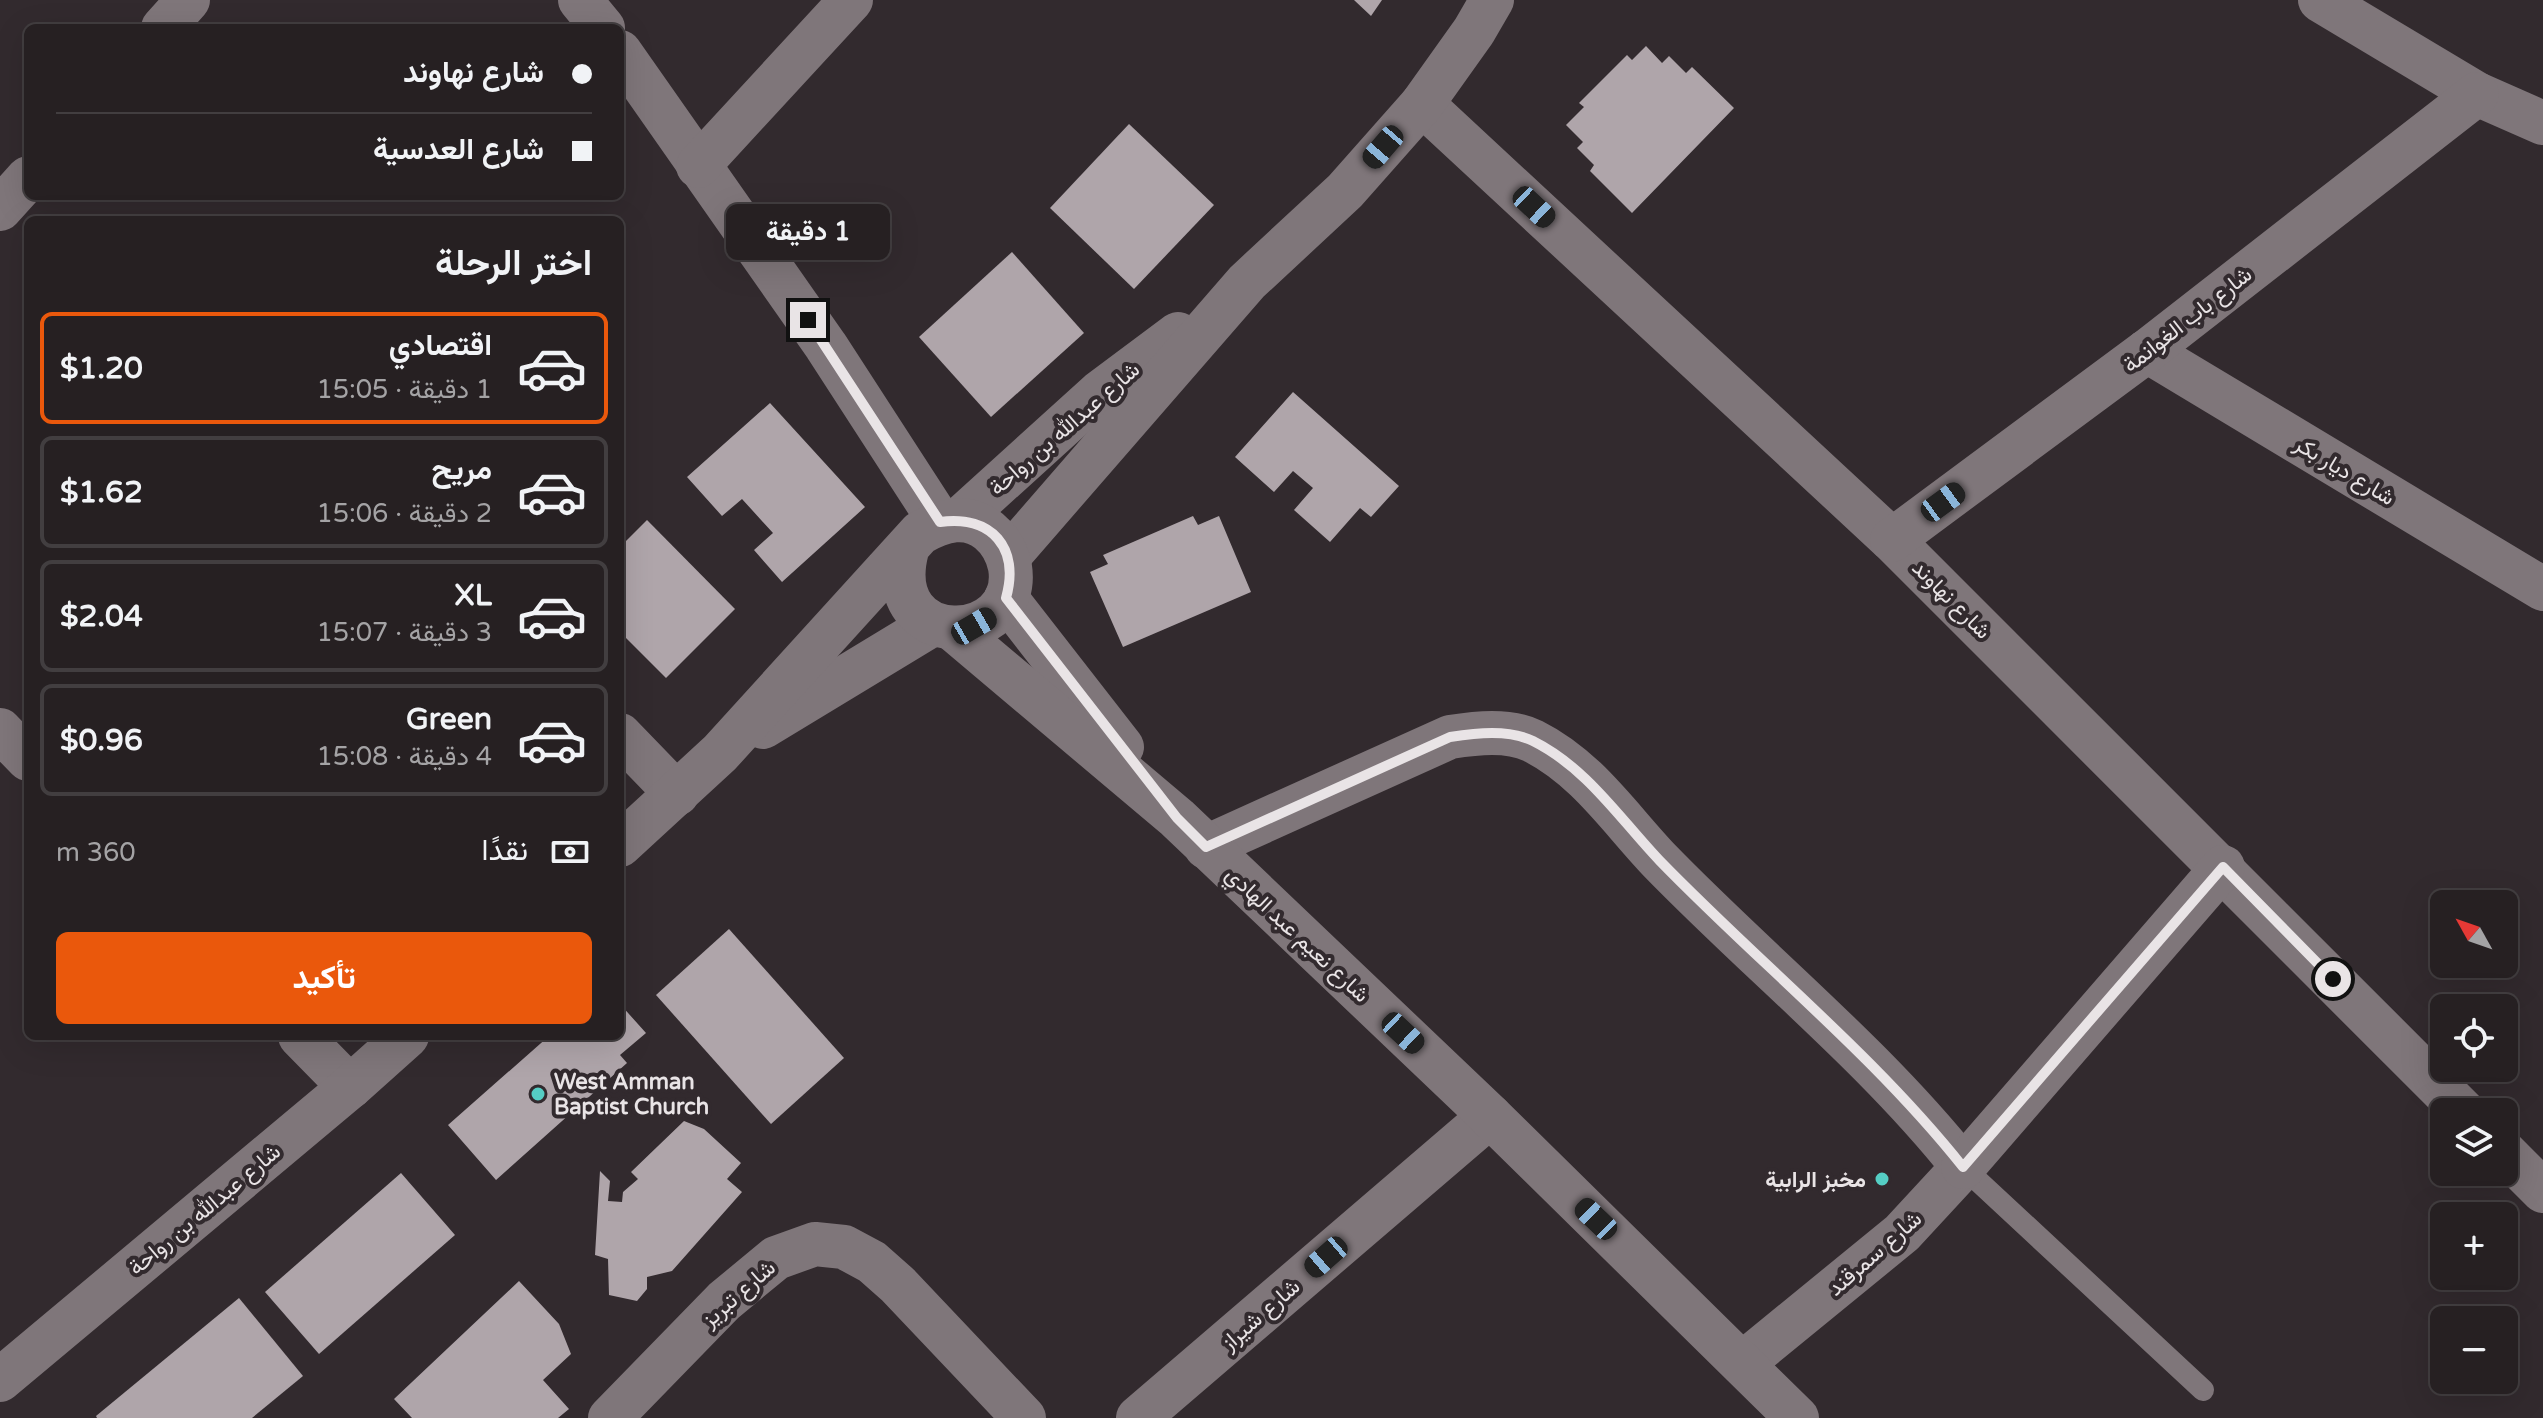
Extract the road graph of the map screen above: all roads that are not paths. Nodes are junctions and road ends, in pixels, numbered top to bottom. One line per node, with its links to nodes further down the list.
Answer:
1 (188, 0): 6 (street)
2 (580, 0): 7 (street)
3 (851, 0): 12 (street)
4 (1492, 0): 10 (street, شارع عبدالله بن رواحة)
5 (2320, 0): 9 (street)
6 (167, 24)
7 (600, 24)
8 (624, 58): 12 (street)
9 (2477, 94): 11 (street); 16 (street, شارع باب الغوانمة)
10 (1422, 104): 15 (street, شارع عبدالله بن رواحة); 18 (street, شارع نهاوند)
11 (2543, 123)
12 (698, 166): 17 (street)
13 (24, 182): 14 (street)
14 (0, 209)
15 (1247, 282): 17 (street, شارع عبدالله بن رواحة); 20 (street, شارع عبدالله بن رواحة)
16 (2147, 351): 18 (street, شارع باب الغوانمة); 21 (street, شارع ديار بكر)
17 (950, 521): 19 (street); 20 (street)
18 (1892, 540): 30 (street, شارع نهاوند)
19 (907, 550): 22 (street); 25 (street)
20 (1007, 577): 22 (street); 28 (street, شارع نعيم عبد الهادي)
21 (2543, 589)
22 (943, 627): 25 (street); 28 (street, شارع نعيم عبد الهادي)
23 (0, 730): 26 (street)
24 (624, 739): 27 (street)
25 (720, 753): 27 (street)
26 (24, 755)
27 (677, 794): 29 (street)
28 (1192, 832): 35 (street, شارع نعيم عبد الهادي); 37 (street)
29 (624, 841)
30 (2223, 867): 34 (street, شارع نهاوند); 37 (street, شارع سمرقند)
31 (304, 1040): 33 (street)
32 (403, 1040): 33 (street, شارع عبدالله بن رواحة)
33 (350, 1087): 40 (street, شارع عبدالله بن رواحة)
34 (2450, 1098)
35 (1490, 1116): 39 (street, شارع نعيم عبد الهادي); 44 (street, شارع شيراز)
36 (2518, 1166): 38 (street)
37 (1963, 1167): 39 (street, شارع سمرقند); 41 (lane)
38 (2543, 1191)
39 (1743, 1363): 45 (street, شارع نعيم عبد الهادي)
40 (0, 1380)
41 (2203, 1390)
42 (610, 1418): 43 (street, شارع تبريز)
43 (1024, 1418)
44 (1138, 1418)
45 (1797, 1418)

